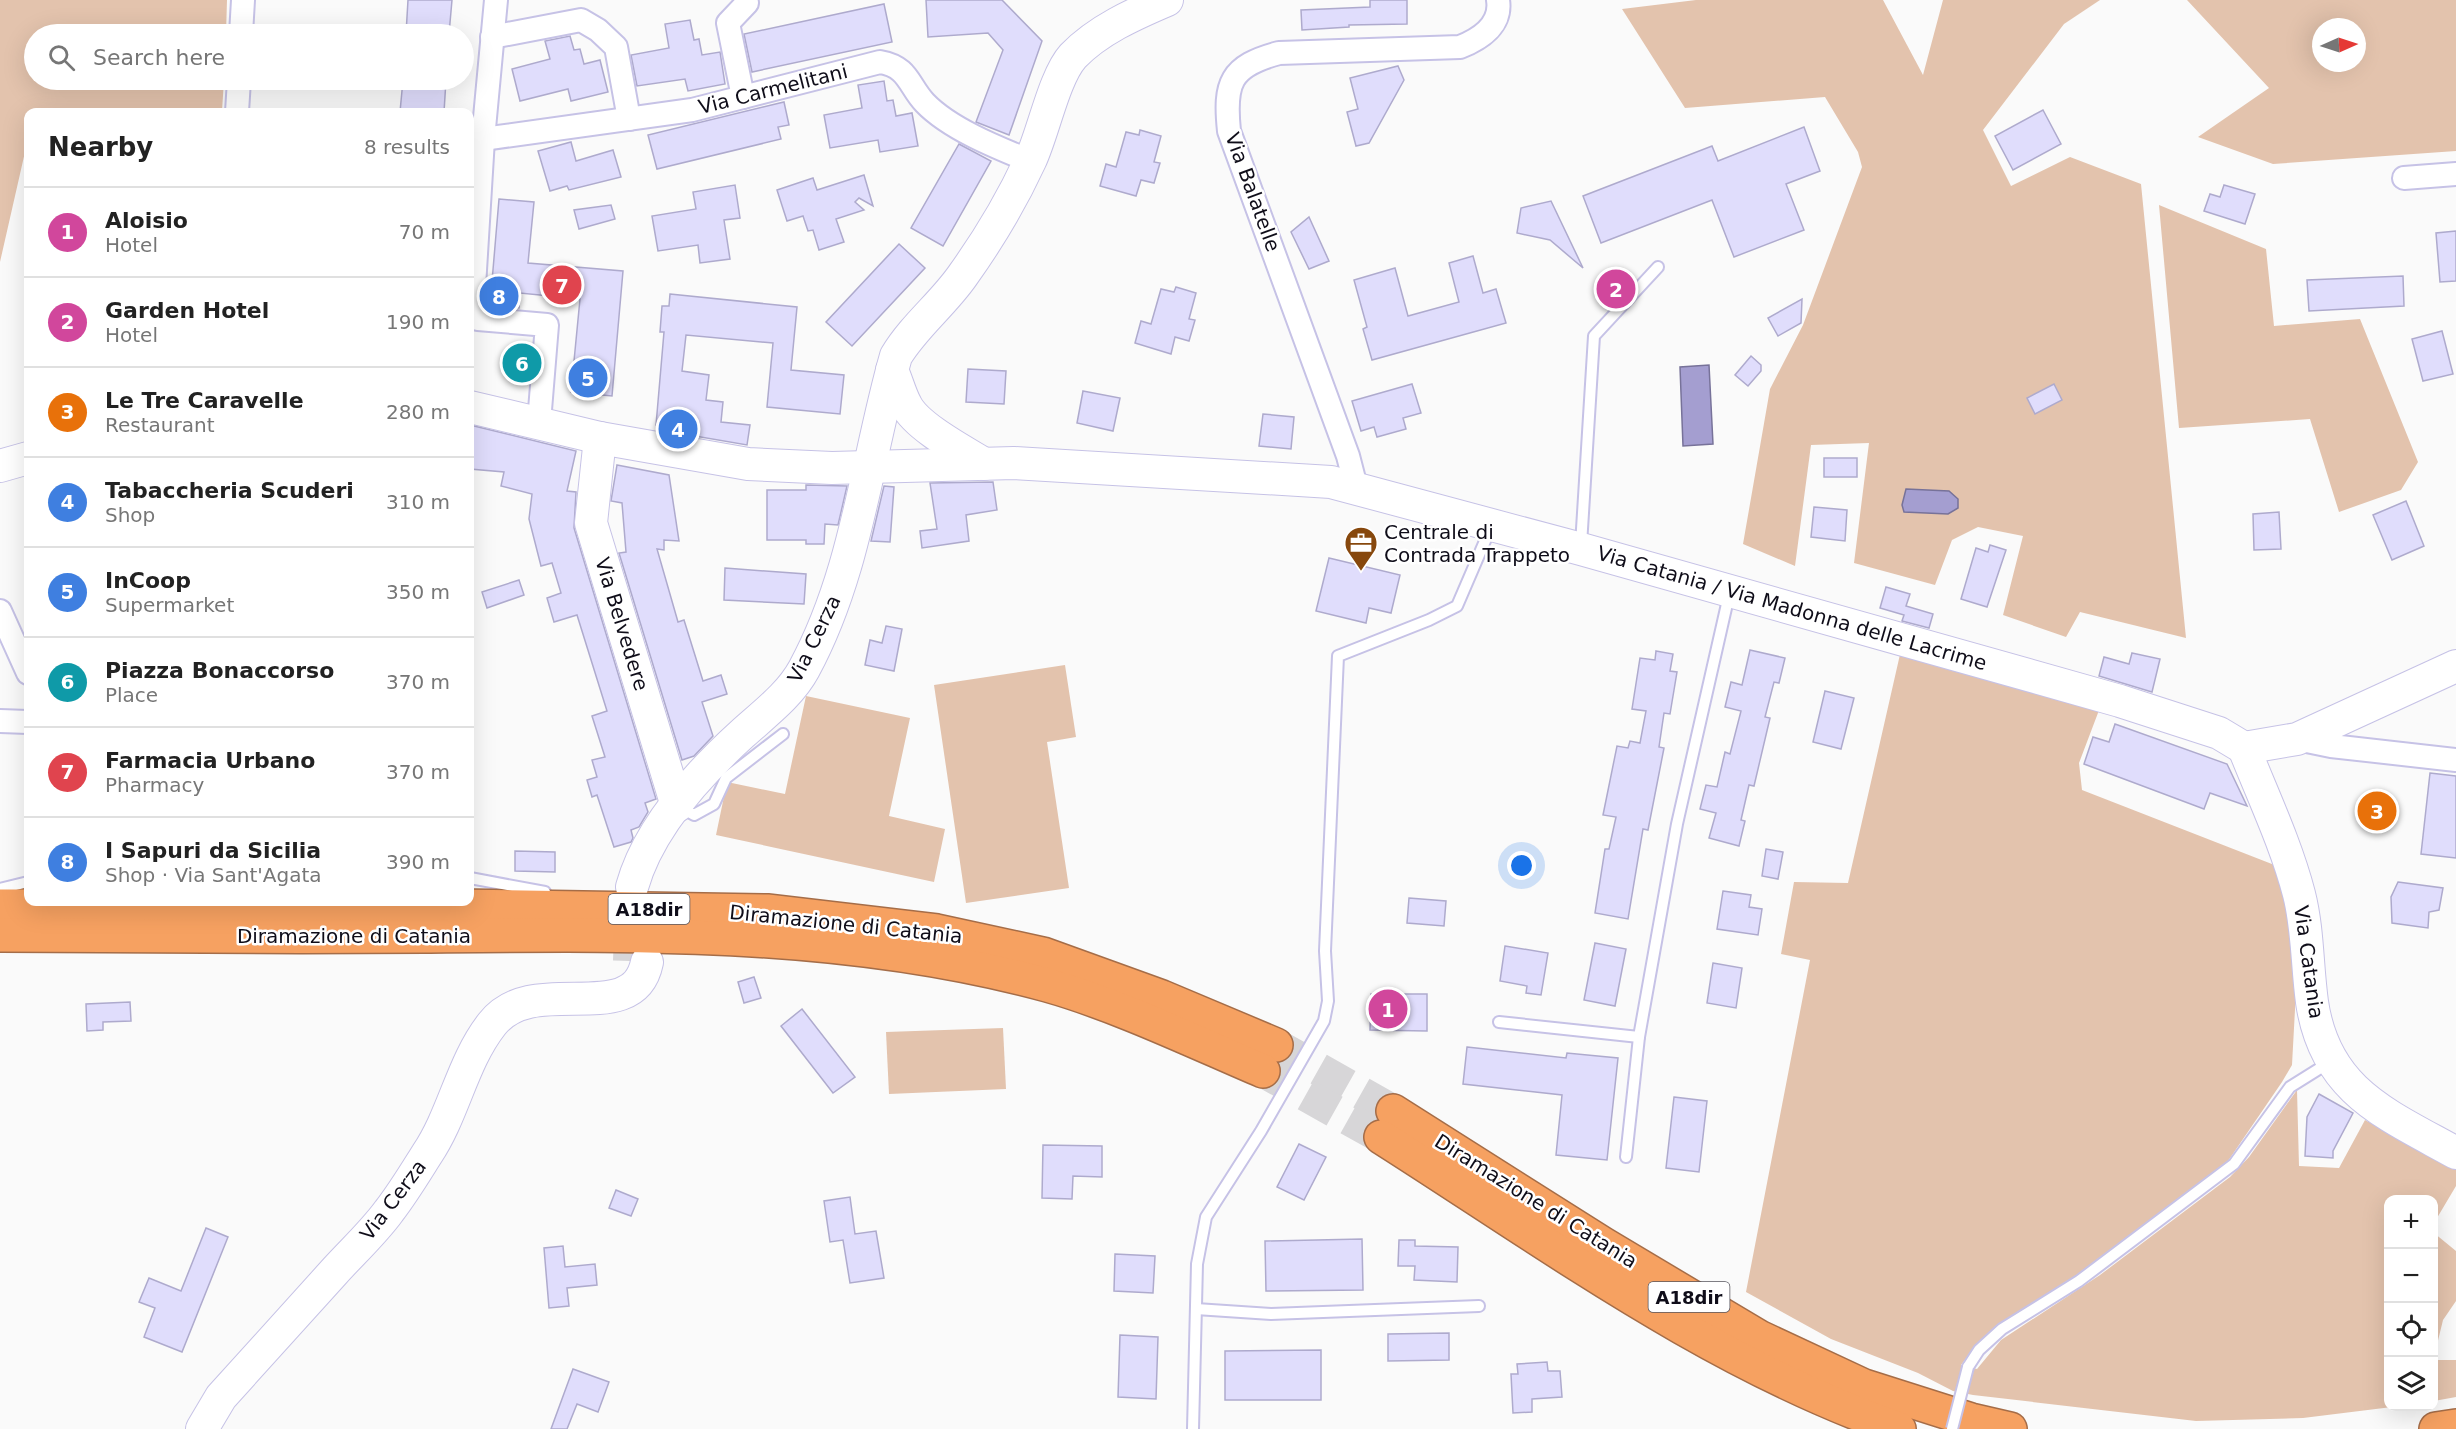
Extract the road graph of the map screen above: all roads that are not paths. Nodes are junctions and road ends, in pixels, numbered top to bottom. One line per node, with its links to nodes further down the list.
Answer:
1 (243, 0): 7 (street)
2 (496, 0): 8 (street)
3 (1167, 0): 6 (main road, Via Cerza)
4 (1498, 0): 31 (street, Via Balatelle)
5 (747, 3): 10 (street)
6 (1143, 7): 14 (main road, Via Cerza)
7 (242, 24)
8 (492, 37): 12 (street); 13 (street)
9 (238, 90): 11 (street)
10 (743, 97): 12 (street, Via Carmelitani); 14 (street, Via Carmelitani)
11 (237, 108)
12 (629, 118): 13 (street, Via Carmelitani)
13 (483, 139): 18 (street)
14 (1030, 161): 21 (main road, Via Cerza)
15 (2456, 174): 16 (street)
16 (2404, 178)
17 (1658, 267): 33 (lane)
18 (474, 287)
19 (474, 306): 22 (street)
20 (474, 408): 22 (main road, Via Catania / Via Madonna delle Lacrime)
21 (899, 410): 27 (main road); 29 (main road, Via Cerza); 30 (main road)
22 (539, 422): 23 (main road, Via Catania / Via Madonna delle Lacrime)
23 (600, 438): 29 (main road, Via Catania / Via Madonna delle Lacrime); 44 (main road, Via Belvedere)
24 (24, 444): 25 (main road)
25 (0, 450)
26 (24, 459): 28 (main road)
27 (984, 464): 30 (main road, Via Catania / Via Madonna delle Lacrime); 31 (main road, Via Catania / Via Madonna delle Lacrime)
28 (0, 466)
29 (868, 467): 30 (main road, Via Catania / Via Madonna delle Lacrime); 44 (main road, Via Cerza)
30 (904, 467)
31 (1356, 487): 32 (main road, Via Catania / Via Madonna delle Lacrime)
32 (1491, 526): 33 (main road, Via Catania / Via Madonna delle Lacrime); 61 (lane)
33 (1581, 549): 34 (main road, Via Catania / Via Madonna delle Lacrime)
34 (1730, 591): 42 (main road, Via Catania / Via Madonna delle Lacrime); 56 (lane)
35 (0, 611): 36 (street)
36 (24, 664)
37 (2456, 666): 41 (main road)
38 (0, 721): 39 (street)
39 (24, 722)
40 (783, 734): 44 (lane)
41 (2297, 740): 42 (main road); 43 (street)
42 (2244, 748): 57 (main road, Via Catania)
43 (2456, 760)
44 (677, 806): 47 (main road, Via Cerza)
45 (474, 879): 49 (lane)
46 (24, 883): 48 (lane)
47 (640, 888)
48 (0, 889)
49 (559, 893)
50 (593, 896): 52 (lane)
51 (0, 906): 52 (highway, Diramazione di Catania / A18dir)
52 (767, 911): 53 (highway, Diramazione di Catania / A18dir)
53 (0, 935)
54 (638, 962): 63 (main road, Via Cerza)
55 (1499, 1022): 56 (lane)
56 (1639, 1037): 59 (lane)
57 (2330, 1061): 58 (main road, Via Catania); 66 (lane, bridge)
58 (2456, 1153)
59 (1626, 1157)
60 (1479, 1306): 61 (lane)
61 (1196, 1310): 64 (lane)
62 (2456, 1426): 68 (highway)
63 (202, 1429)
64 (1193, 1429)
65 (1899, 1429): 67 (highway, Diramazione di Catania / A18dir)
66 (1952, 1429)
67 (2010, 1429)
68 (2436, 1429)

